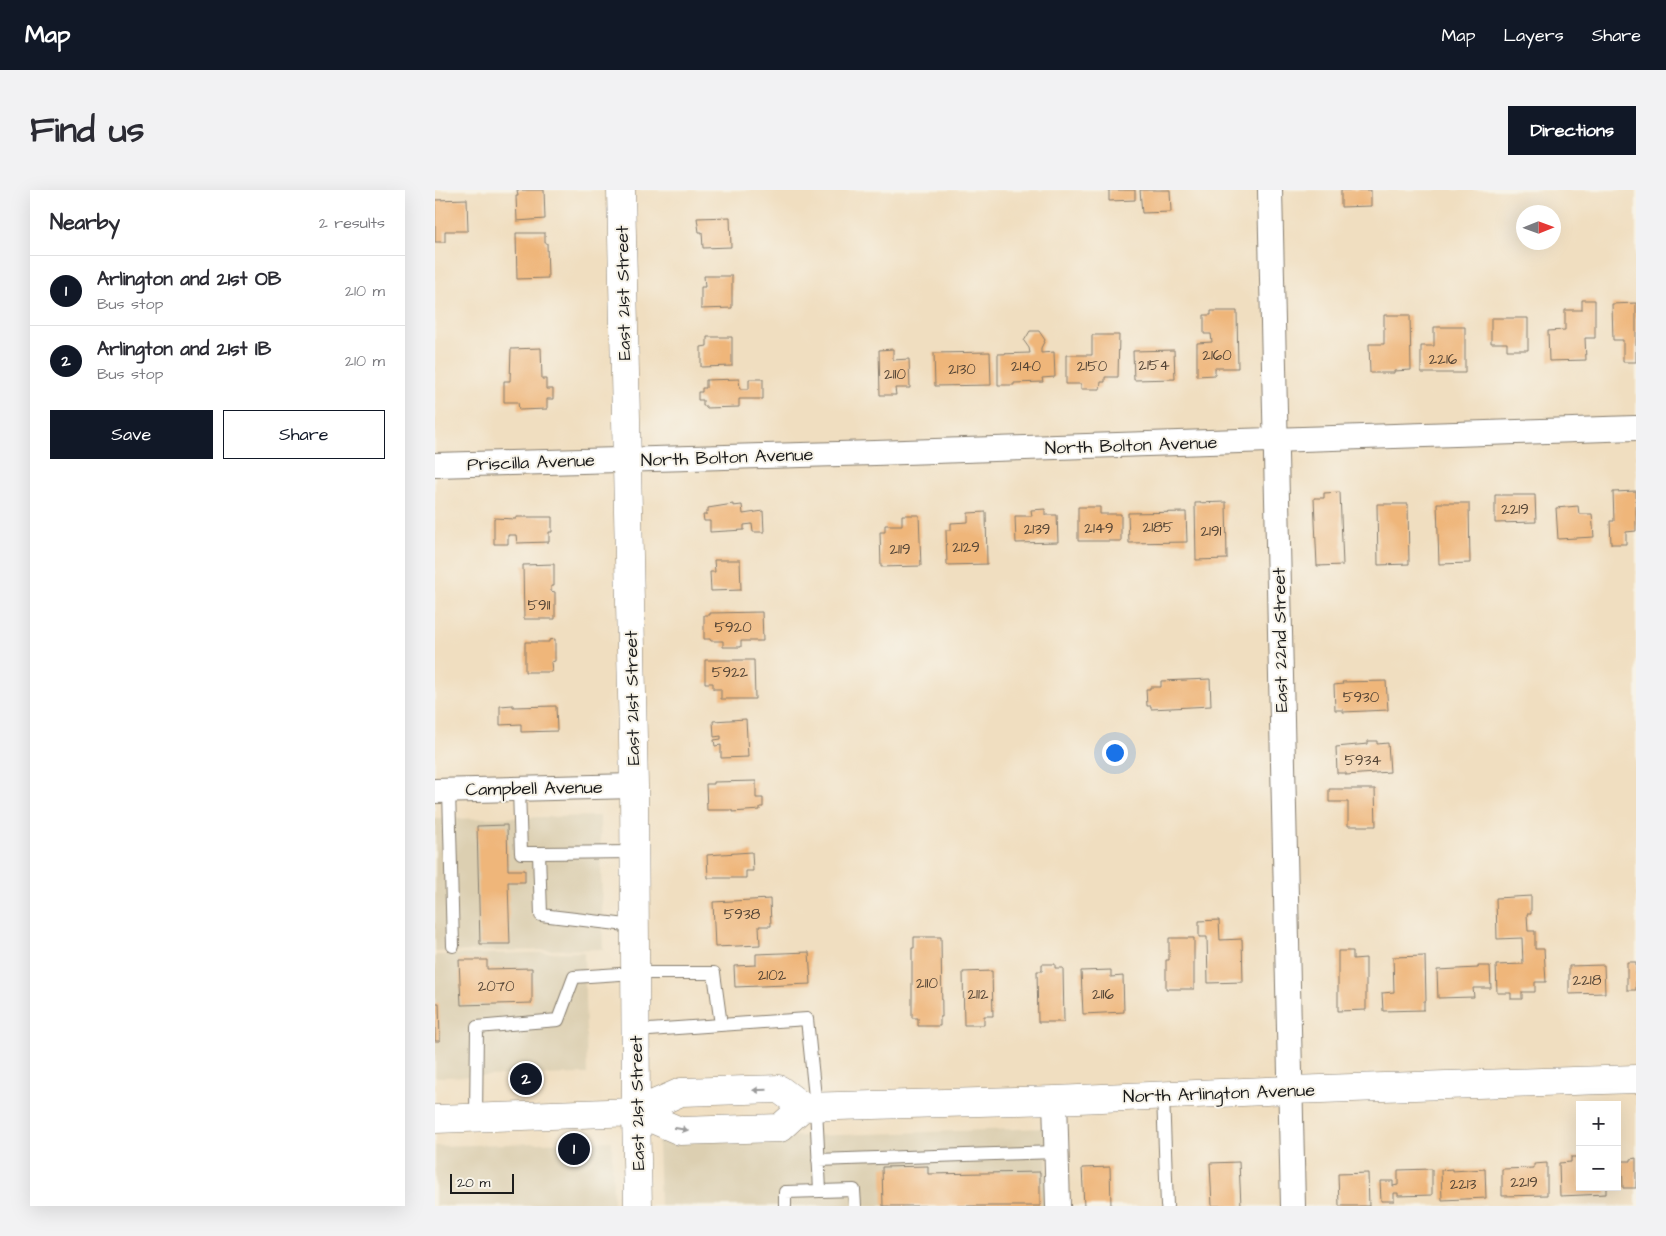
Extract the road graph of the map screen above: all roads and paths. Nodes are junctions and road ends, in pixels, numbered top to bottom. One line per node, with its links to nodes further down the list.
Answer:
1 (621, 190): 5 (main road, East 21st Street)
2 (1270, 190): 4 (street, East 22nd Street)
3 (1636, 428): 4 (street, North Bolton Avenue)
4 (1275, 440): 5 (street, North Bolton Avenue); 18 (street, East 22nd Street)
5 (627, 460): 6 (street, Priscilla Avenue); 7 (main road, East 21st Street)
6 (435, 465)
7 (634, 786): 8 (street, Campbell Avenue); 10 (main road, East 21st Street)
8 (519, 789): 9 (street, Campbell Avenue); 11 (lane)
9 (442, 791): 13 (lane)
10 (634, 852): 11 (lane); 12 (main road, East 21st Street)
11 (539, 853): 12 (lane)
12 (635, 926): 14 (main road, East 21st Street)
13 (453, 946)
14 (635, 973): 15 (lane); 16 (main road, East 21st Street); 23 (lane)
15 (721, 1025): 16 (lane); 21 (lane)
16 (635, 1031): 22 (main road, East 21st Street)
17 (1636, 1079): 18 (main road, North Arlington Avenue)
18 (1290, 1090): 19 (main road, North Arlington Avenue); 33 (street, East 22nd Street)
19 (1163, 1095): 20 (main road, North Arlington Avenue); 32 (lane)
20 (1055, 1100): 21 (main road, North Arlington Avenue); 25 (street)
21 (809, 1107): 22 (main road, one-way to 22); 22 (main road, one-way to 21); 26 (lane)
22 (636, 1112): 23 (main road); 28 (main road, East 21st Street)
23 (476, 1117): 24 (main road)
24 (435, 1119)
25 (1057, 1152): 26 (lane); 31 (street)
26 (818, 1160): 27 (lane)
27 (820, 1191): 29 (lane); 30 (lane)
28 (638, 1206)
29 (785, 1206)
30 (855, 1206)
31 (1059, 1206)
32 (1167, 1206)
33 (1293, 1206)

